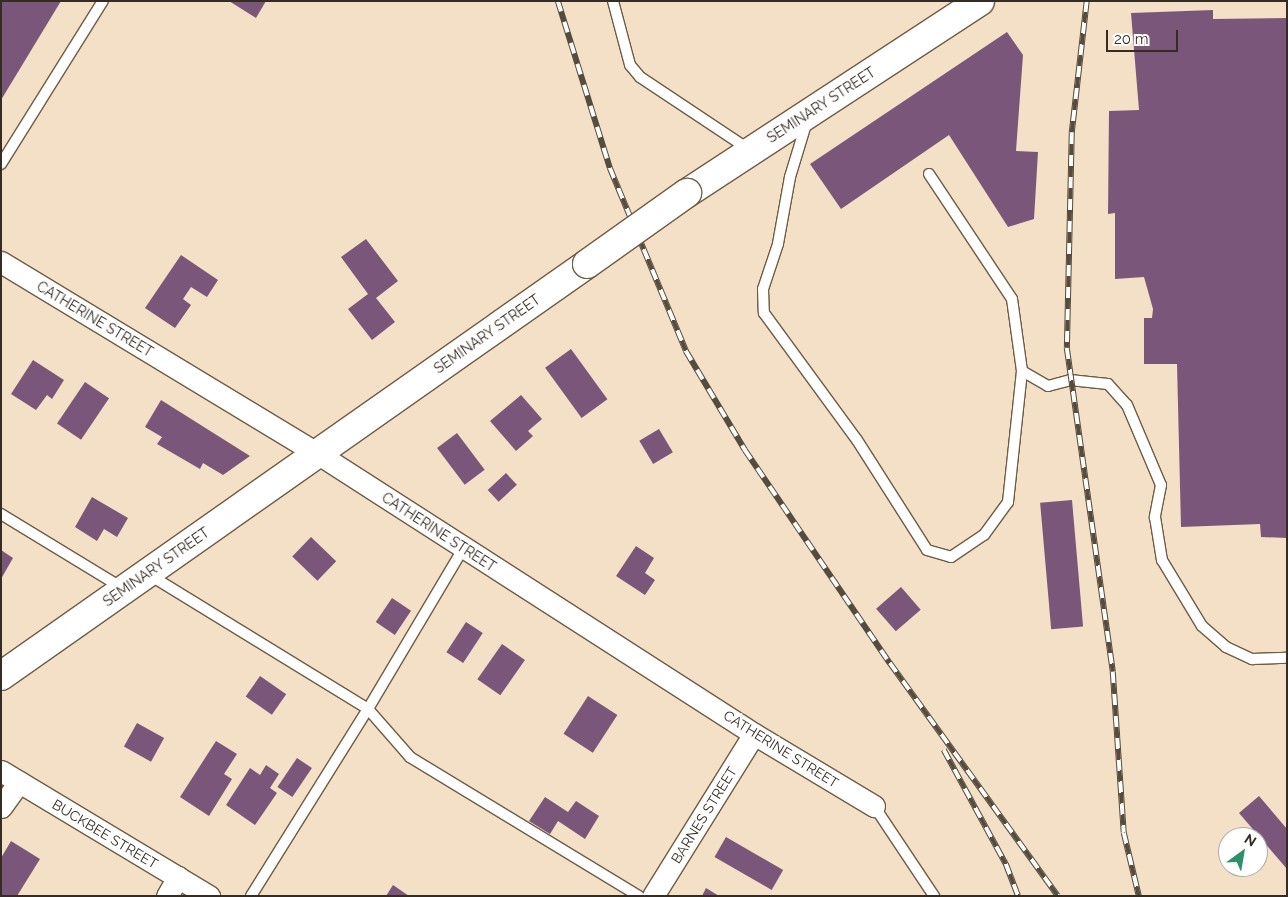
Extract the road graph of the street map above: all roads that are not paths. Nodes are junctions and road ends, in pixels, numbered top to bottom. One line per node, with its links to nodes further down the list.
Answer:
1 (103, 1): 6 (lane)
2 (612, 1): 5 (lane)
3 (980, 1): 4 (street, SEMINARY STREET)
4 (810, 113): 5 (street, SEMINARY STREET); 9 (lane)
5 (751, 151): 10 (street, SEMINARY STREET, bridge)
6 (1, 164)
7 (929, 174): 9 (lane)
8 (1, 262): 10 (street, CATHERINE STREET)
9 (1022, 371): 15 (lane)
10 (317, 453): 12 (street, CATHERINE STREET); 13 (street, SEMINARY STREET)
11 (1, 514): 14 (lane)
12 (464, 547): 17 (lane); 18 (street, CATHERINE STREET)
13 (148, 573): 14 (street, SEMINARY STREET); 17 (lane)
14 (124, 589): 16 (street, SEMINARY STREET)
15 (1287, 658)
16 (1, 676)
17 (368, 709): 25 (lane); 26 (lane)
18 (754, 734): 20 (street, CATHERINE STREET); 27 (street, BARNES STREET)
19 (10, 777): 21 (street); 22 (street, BUCKBEE STREET)
20 (874, 806): 28 (lane)
21 (1, 807)
22 (178, 877): 23 (street); 24 (street, BUCKBEE STREET)
23 (167, 896)
24 (209, 896)
25 (251, 896)
26 (639, 896)
27 (653, 896)
28 (934, 896)

